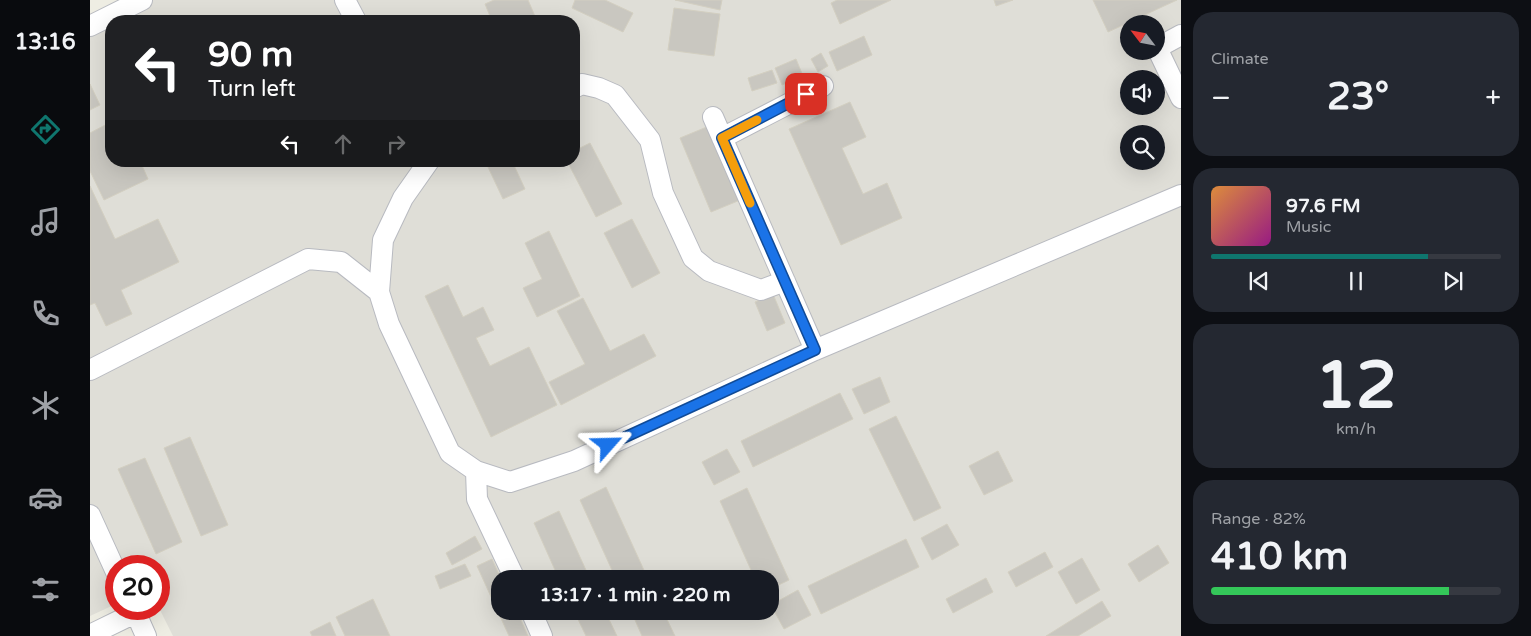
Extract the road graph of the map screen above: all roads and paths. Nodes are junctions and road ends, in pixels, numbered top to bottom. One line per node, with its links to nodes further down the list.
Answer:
1 (142, 0): 3 (lane)
2 (345, 0): 4 (lane)
3 (112, 15)
4 (353, 15)
5 (105, 18): 6 (lane)
6 (90, 26)
7 (1181, 35): 10 (lane)
8 (580, 85): 15 (lane)
9 (823, 86): 12 (lane)
10 (1181, 98)
11 (712, 117): 12 (lane)
12 (722, 138): 15 (lane)
13 (426, 167): 16 (lane)
14 (1181, 195): 17 (lane)
15 (785, 281): 17 (lane)
16 (380, 292): 18 (lane); 19 (lane)
17 (815, 350): 19 (lane)
18 (90, 370)
19 (476, 471): 22 (lane)
20 (90, 515): 21 (lane)
21 (108, 555)
22 (511, 570)
23 (118, 620): 26 (lane)
24 (138, 620): 27 (lane)
25 (535, 620): 28 (lane)
26 (90, 636)
27 (146, 636)
28 (542, 636)

